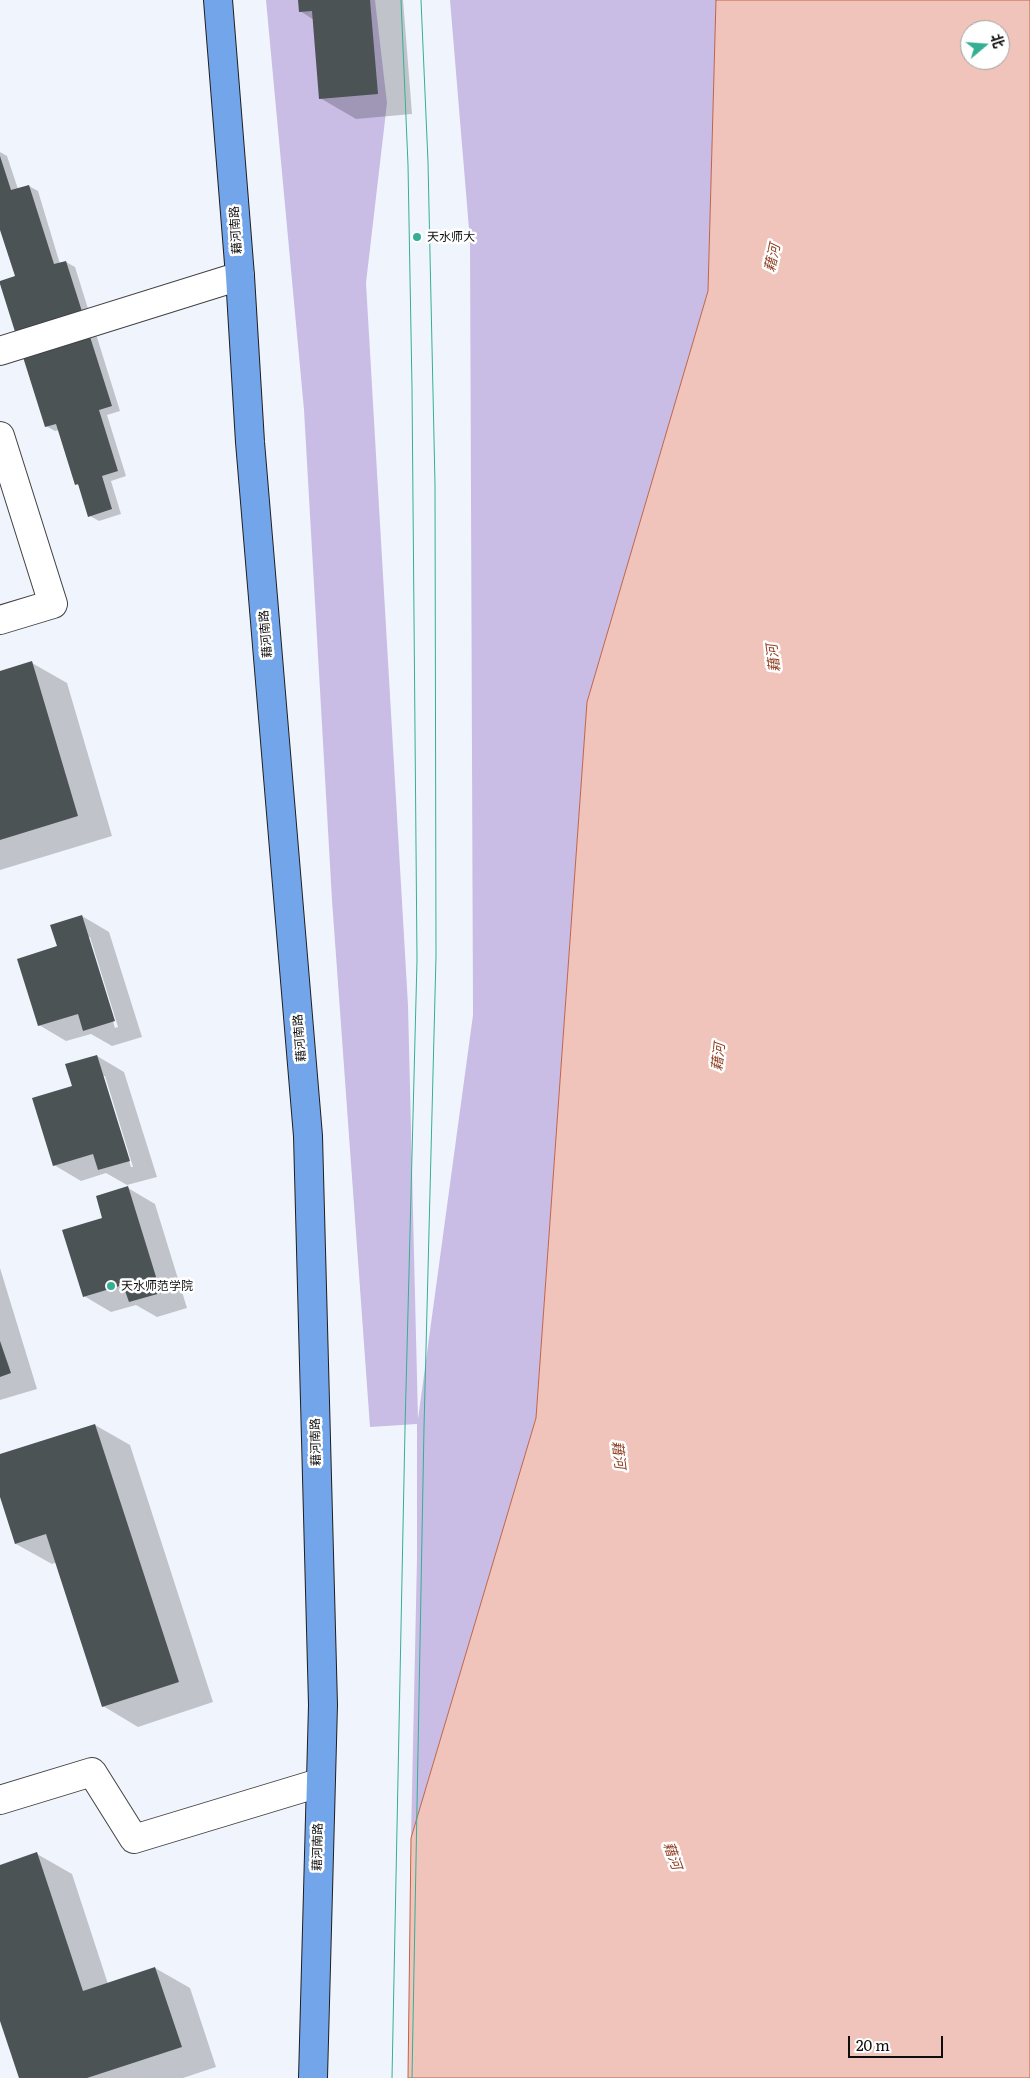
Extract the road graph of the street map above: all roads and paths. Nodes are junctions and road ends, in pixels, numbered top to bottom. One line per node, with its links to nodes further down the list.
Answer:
1 (218, 0): 2 (main road, 藉河南路)
2 (240, 276): 3 (street); 6 (main road, 藉河南路)
3 (0, 350)
4 (0, 436): 5 (street)
5 (0, 620)
6 (319, 1783): 7 (street); 8 (main road, 藉河南路)
7 (0, 1800)
8 (313, 2078)

